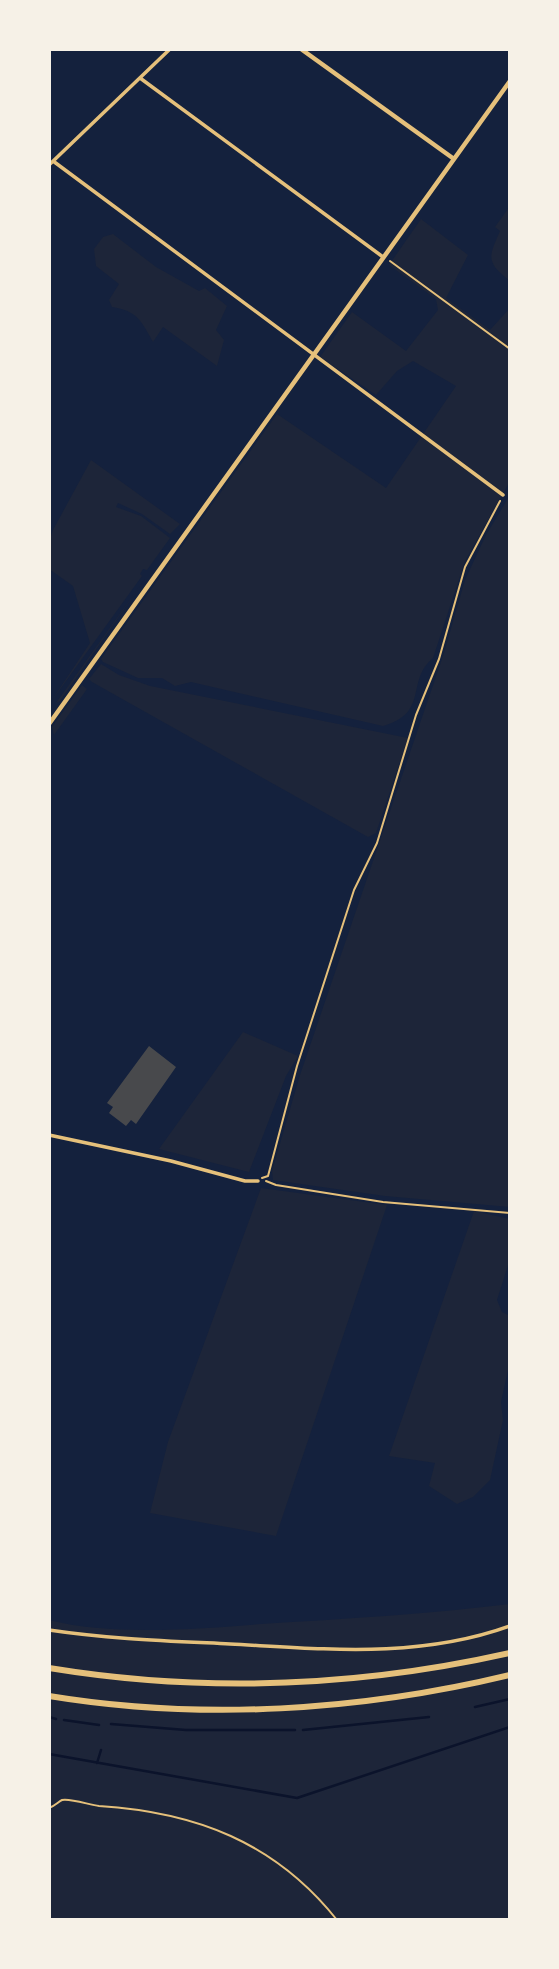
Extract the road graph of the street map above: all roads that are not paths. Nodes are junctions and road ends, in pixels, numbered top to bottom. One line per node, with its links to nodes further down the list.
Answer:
1 (170, 49): 3 (street)
2 (301, 49): 5 (street)
3 (140, 78): 6 (street); 7 (street)
4 (510, 81): 5 (street)
5 (454, 159): 7 (street)
6 (51, 163): 8 (street)
7 (383, 257): 8 (street)
8 (312, 354): 9 (street); 10 (street)
9 (503, 495)
10 (49, 724)
11 (49, 1135): 12 (street)
12 (259, 1180)
13 (510, 1626): 14 (street)
14 (49, 1630)
15 (510, 1653): 16 (highway)
16 (49, 1668)
17 (510, 1675): 18 (highway)
18 (49, 1696)

